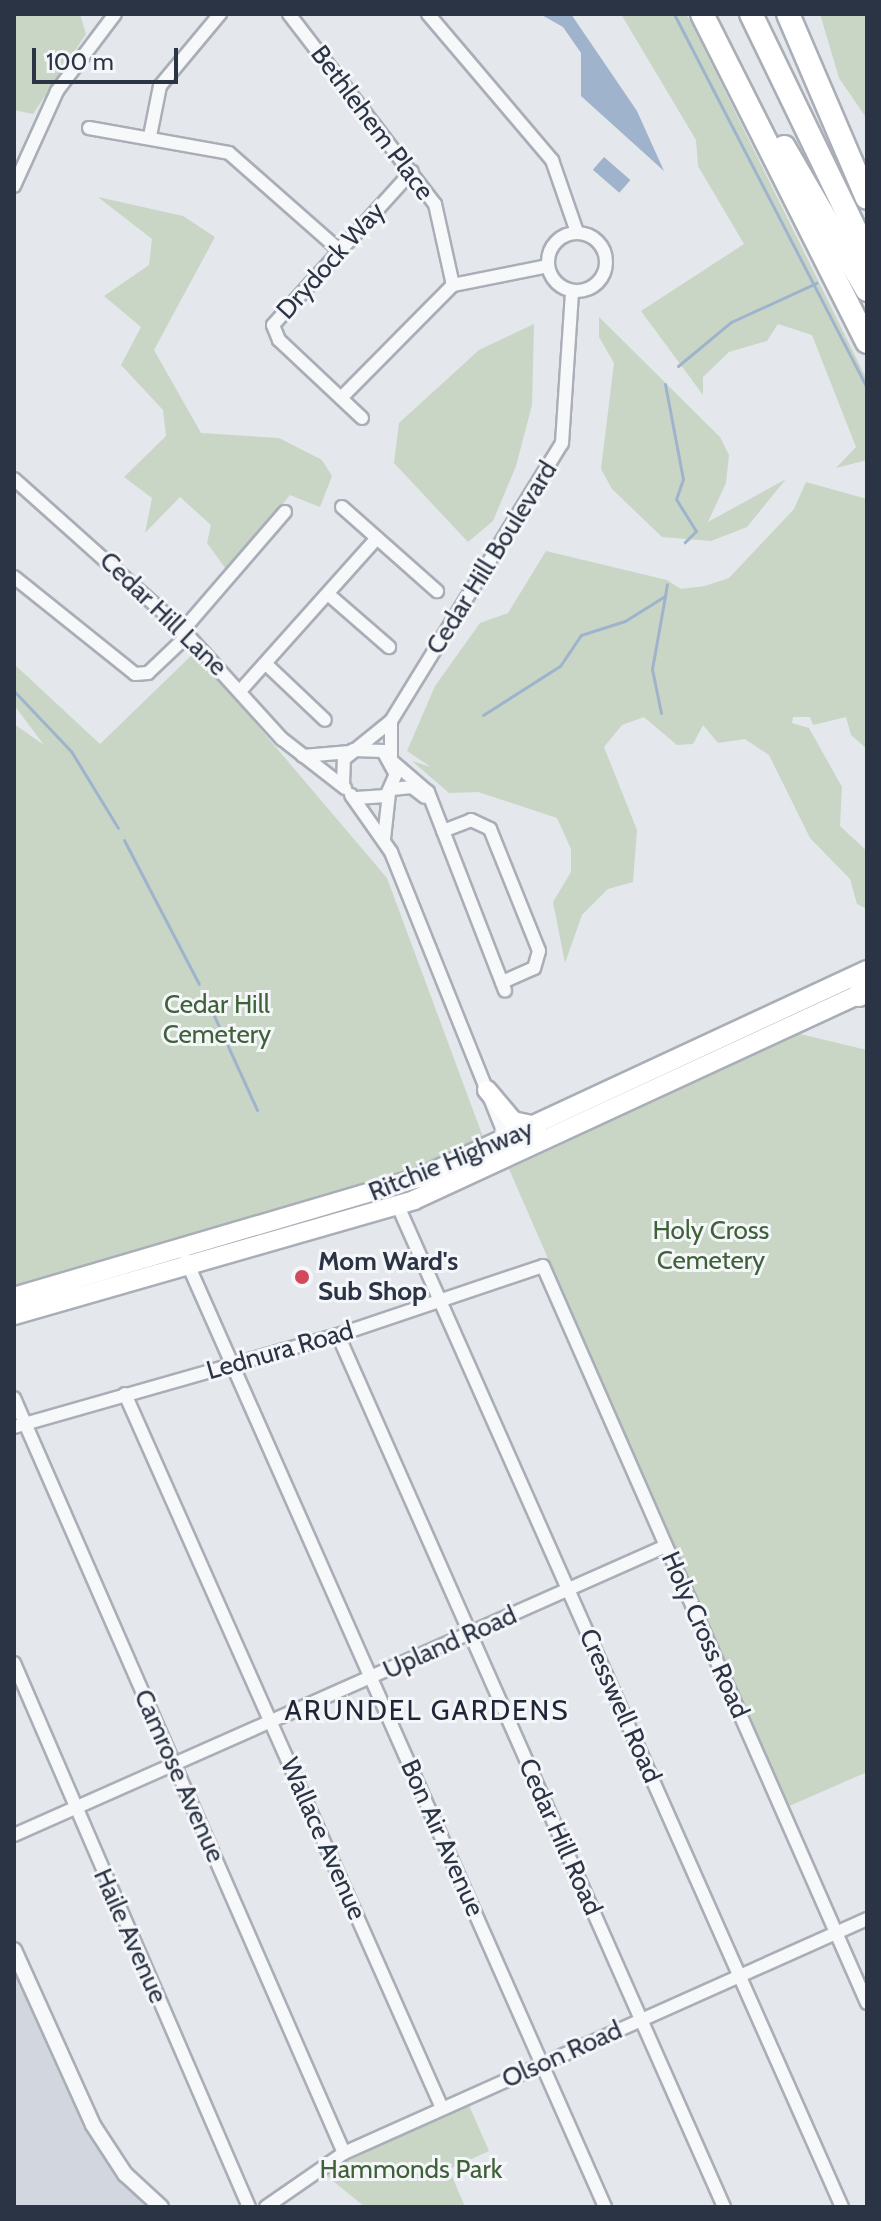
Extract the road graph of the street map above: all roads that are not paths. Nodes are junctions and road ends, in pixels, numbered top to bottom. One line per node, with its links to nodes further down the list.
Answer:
1 (115, 14): 13 (street)
2 (220, 14): 10 (street)
3 (289, 14): 12 (street, Bethlehem Place)
4 (428, 14): 15 (street)
5 (705, 14): 20 (highway); 22 (highway)
6 (751, 14): 17 (highway)
7 (788, 14): 11 (highway)
8 (798, 14): 11 (highway)
9 (89, 128): 10 (street)
10 (150, 136): 16 (street)
11 (840, 139): 14 (highway)
12 (412, 171): 16 (street, Drydock Way); 19 (street, Bethlehem Place)
13 (14, 186)
14 (867, 198)
15 (577, 232): 18 (street); 21 (street)
16 (340, 251): 23 (street, Drydock Way)
17 (867, 254)
18 (548, 266): 19 (street); 21 (street)
19 (453, 285): 23 (street)
20 (867, 290)
21 (572, 291): 37 (street, Cedar Hill Boulevard)
22 (867, 342)
23 (341, 398): 24 (street, Drydock Way)
24 (362, 418)
25 (14, 479): 32 (street, Cedar Hill Lane)
26 (342, 507): 28 (street)
27 (285, 512): 32 (street)
28 (377, 538): 30 (street); 31 (street)
29 (14, 577): 32 (street)
30 (437, 591)
31 (328, 594): 33 (street); 34 (street)
32 (185, 633): 35 (street, Cedar Hill Lane)
33 (389, 647)
34 (266, 664): 35 (street); 36 (street)
35 (241, 690): 39 (street, Cedar Hill Lane)
36 (325, 720)
37 (391, 721): 38 (street, Cedar Hill Boulevard); 40 (street)
38 (352, 751): 39 (street); 40 (street); 41 (street)
39 (303, 756): 41 (street, Cedar Hill Lane)
40 (392, 760): 42 (street); 43 (street)
41 (348, 791): 42 (street); 45 (street)
42 (390, 791): 43 (street); 45 (street)
43 (433, 804): 44 (street)
44 (443, 831): 44 (street)
45 (384, 839): 48 (street)
46 (867, 970): 49 (main road, Ritchie Highway)
47 (864, 992): 50 (main road, Ritchie Highway)
48 (487, 1090): 49 (main road); 50 (street)
49 (540, 1126): 50 (main road, Ritchie Highway)
50 (511, 1149): 51 (main road, Ritchie Highway); 52 (main road, Ritchie Highway)
51 (398, 1206): 52 (main road, Ritchie Highway); 55 (street, Cresswell Road)
52 (186, 1258): 54 (main road, Ritchie Highway); 56 (main road, Ritchie Highway); 58 (street, Bon Air Avenue)
53 (543, 1266): 55 (street, Lednura Road); 62 (street, Holy Cross Road)
54 (14, 1297)
55 (440, 1301): 57 (street, Lednura Road); 63 (street, Cresswell Road)
56 (14, 1315)
57 (338, 1335): 58 (street, Lednura Road); 64 (street, Cedar Hill Road)
58 (233, 1365): 59 (street, Lednura Road); 66 (street, Bon Air Avenue)
59 (125, 1394): 61 (street, Lednura Road); 67 (street, Wallace Avenue)
60 (14, 1398): 61 (street, Camrose Avenue)
61 (20, 1425): 68 (street, Camrose Avenue)
62 (666, 1546): 63 (street, Upland Road); 72 (street, Holy Cross Road)
63 (569, 1591): 64 (street, Upland Road); 74 (street, Cresswell Road)
64 (470, 1634): 66 (street, Upland Road); 76 (street, Cedar Hill Road)
65 (14, 1663): 69 (street, Haile Avenue)
66 (371, 1677): 67 (street, Upland Road); 77 (street, Bon Air Avenue)
67 (271, 1723): 68 (street, Upland Road); 78 (street, Wallace Avenue)
68 (175, 1766): 69 (street, Upland Road); 79 (street, Camrose Avenue)
69 (74, 1809): 70 (street, Upland Road); 81 (street, Haile Avenue)
70 (14, 1835)
71 (867, 1919): 72 (street, Olson Road)
72 (836, 1933): 74 (street, Olson Road); 75 (street, Holy Cross Road)
73 (14, 1950): 80 (street)
74 (739, 1975): 76 (street, Olson Road); 85 (street, Cresswell Road)
75 (867, 2003)
76 (641, 2019): 77 (street, Olson Road); 84 (street, Cedar Hill Road)
77 (542, 2064): 78 (street, Olson Road); 83 (street, Bon Air Avenue)
78 (442, 2108): 79 (street, Olson Road)
79 (344, 2153): 82 (street, Olson Road)
80 (161, 2207)
81 (249, 2207)
82 (266, 2207)
83 (605, 2207)
84 (724, 2207)
85 (842, 2207)

